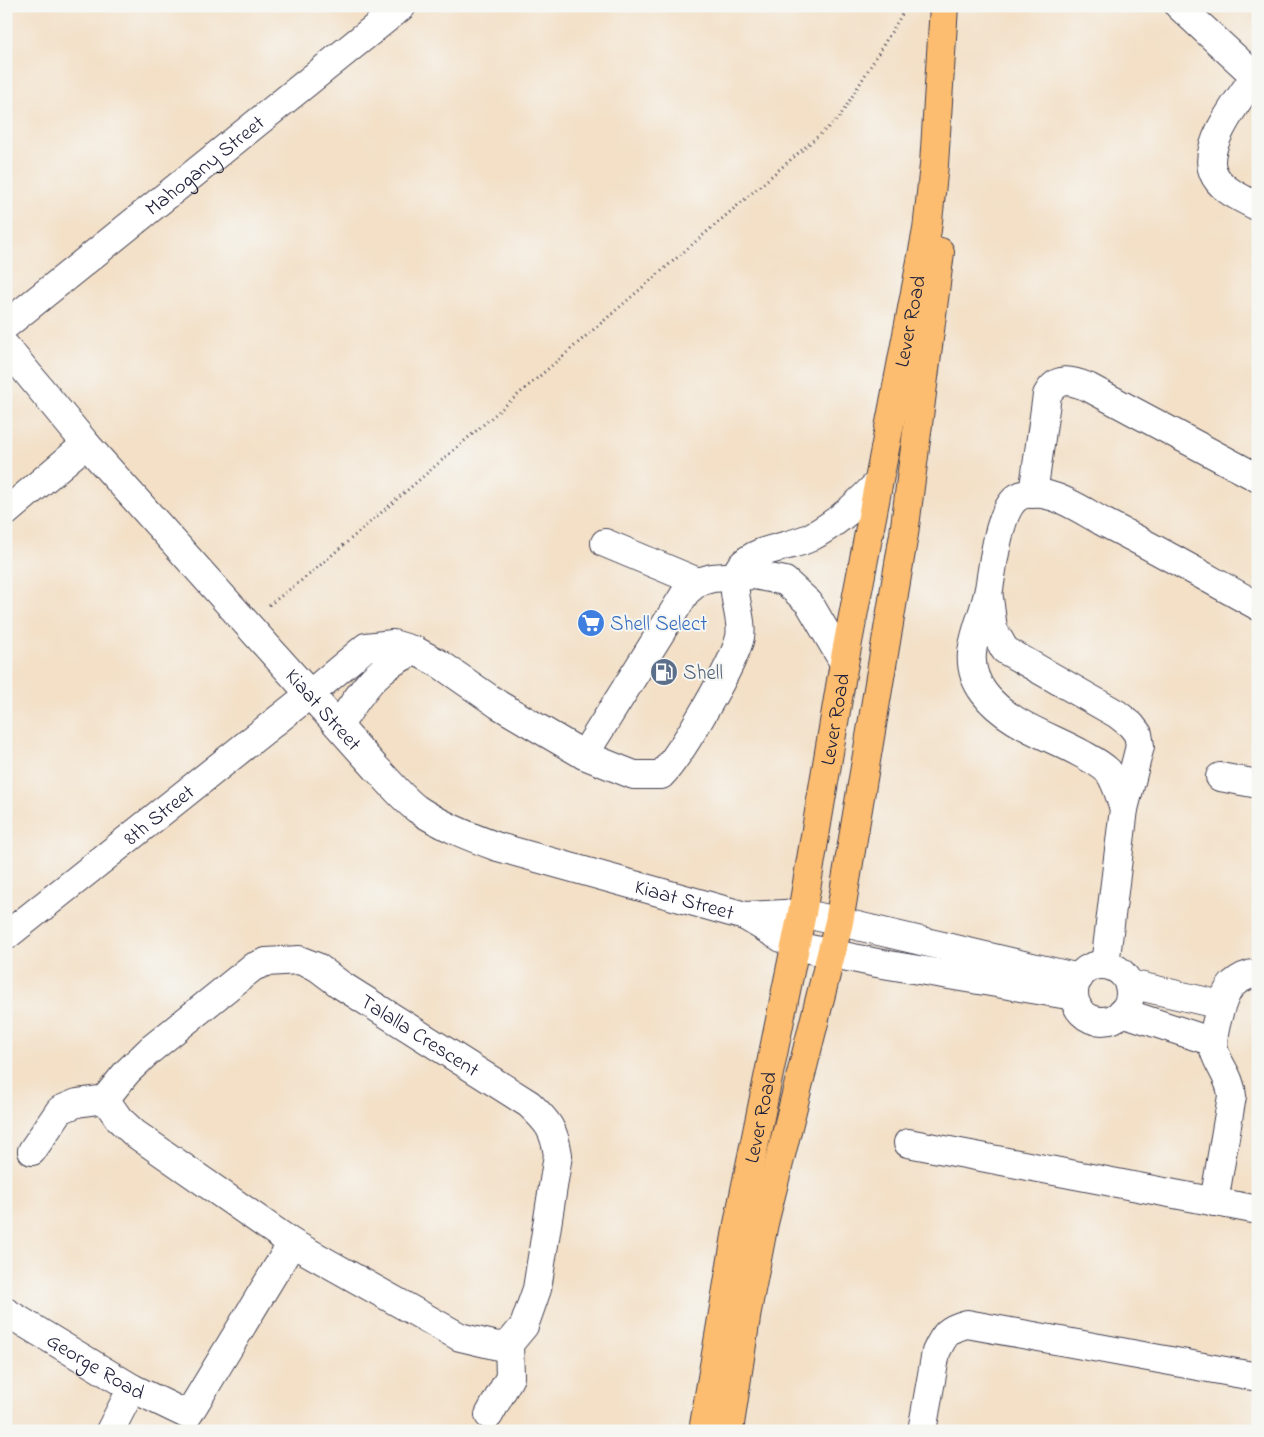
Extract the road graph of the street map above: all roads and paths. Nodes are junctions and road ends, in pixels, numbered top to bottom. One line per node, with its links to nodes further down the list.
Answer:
1 (402, 6): 8 (street, Mahogany Street)
2 (907, 6): 20 (path)
3 (944, 6): 12 (main road, Lever Road)
4 (957, 6): 31 (main road, Lever Road)
5 (1179, 6): 6 (street)
6 (1256, 74): 7 (street)
7 (1258, 207)
8 (6, 325)
9 (6, 347): 10 (street, Kiaat Street)
10 (86, 444): 14 (street); 20 (street, Kiaat Street)
11 (1258, 478): 13 (street)
12 (878, 484): 16 (street); 22 (main road, Lever Road)
13 (1033, 494): 18 (street); 19 (street)
14 (6, 512)
15 (604, 543): 17 (street)
16 (734, 578): 17 (street); 22 (street); 25 (street, 8th Street)
17 (698, 582): 25 (street)
18 (988, 594): 28 (street); 28 (street)
19 (1258, 606)
20 (246, 622): 23 (street, Kiaat Street)
21 (416, 651): 23 (street, 8th Street); 24 (street); 25 (street, 8th Street)
22 (844, 663): 29 (main road, Lever Road)
23 (310, 694): 24 (street, Kiaat Street); 32 (street, 8th Street)
24 (339, 725): 30 (street, Kiaat Street)
25 (584, 755)
26 (1220, 777): 27 (street)
27 (1258, 784)
28 (1124, 809): 35 (street)
29 (802, 913): 30 (street, Kiaat Street); 31 (street, Kiaat Street); 33 (main road, Lever Road)
30 (746, 916): 33 (street, Kiaat Street)
31 (839, 922): 34 (main road, Lever Road); 38 (street, Kiaat Street)
32 (6, 936)
33 (795, 946): 34 (street, Kiaat Street); 54 (main road, Lever Road)
34 (833, 954): 38 (street, Kiaat Street); 55 (main road, Lever Road)
35 (1105, 965): 37 (street); 38 (street)
36 (1258, 973): 39 (street)
37 (1130, 984): 39 (street); 40 (street)
38 (1077, 987): 40 (street)
39 (1221, 1005): 41 (street)
40 (1122, 1012): 41 (street)
41 (1213, 1042): 45 (street)
42 (105, 1099): 44 (street); 47 (street); 49 (street, Talalla Crescent)
43 (908, 1143): 45 (street)
44 (32, 1151)
45 (1214, 1202): 46 (street)
46 (1258, 1210)
47 (292, 1242): 49 (street); 51 (street, George Road)
48 (6, 1312): 51 (street, George Road)
49 (509, 1344): 52 (street)
50 (1258, 1377): 56 (street)
51 (132, 1388): 53 (street)
52 (489, 1415)
53 (110, 1431)
54 (703, 1431)
55 (729, 1431)
56 (922, 1431)

